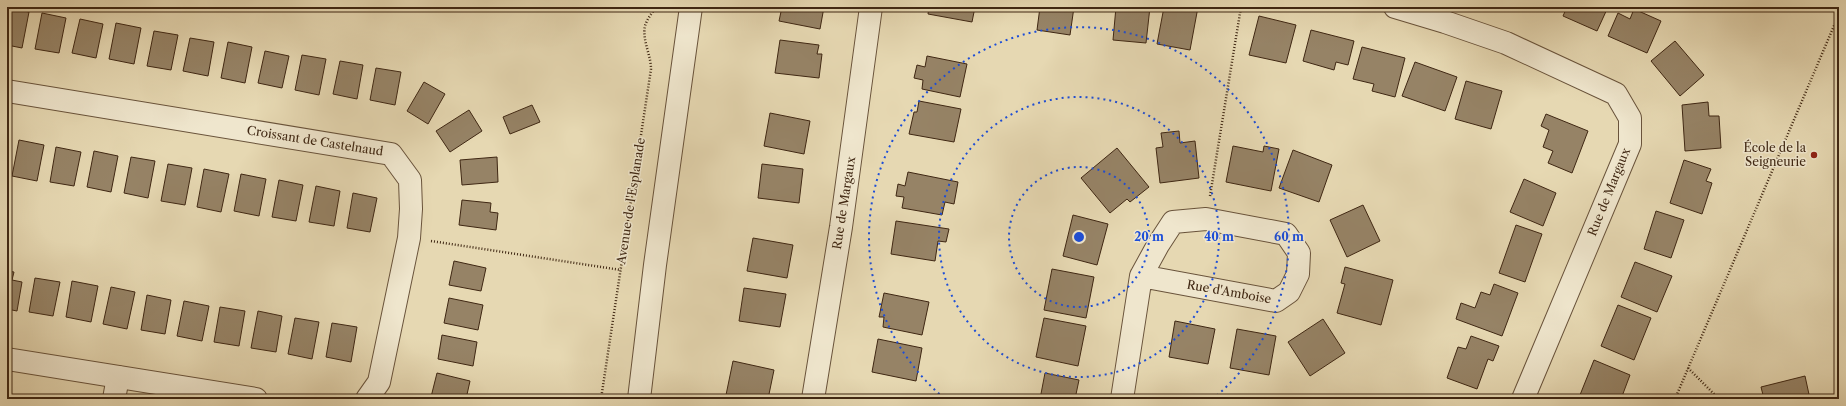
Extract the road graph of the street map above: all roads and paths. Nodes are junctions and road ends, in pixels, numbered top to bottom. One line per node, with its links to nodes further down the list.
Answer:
1 (656, 7): 11 (path, Avenue de l'Esplanade)
2 (691, 7): 10 (street)
3 (871, 7): 22 (street, Rue de Margaux)
4 (1241, 7): 8 (path)
5 (1395, 7): 24 (street, Rue de Margaux)
6 (1839, 14): 14 (path)
7 (7, 90): 18 (street, Croissant de Castelnaud)
8 (1206, 218): 12 (street, Rue d'Amboise); 12 (street, Rue d'Amboise)
9 (430, 241): 11 (path)
10 (655, 265): 20 (street); 21 (street)
11 (620, 270): 19 (path, Avenue de l'Esplanade)
12 (1141, 276): 23 (street, Rue d'Amboise)
13 (7, 359): 15 (street)
14 (1688, 367): 25 (path); 26 (path)
15 (118, 377): 16 (street); 17 (street)
16 (114, 399)
17 (256, 399)
18 (366, 399)
19 (601, 399)
20 (625, 399)
21 (639, 399)
22 (813, 399)
23 (1122, 399)
24 (1523, 399)
25 (1675, 399)
26 (1719, 399)

